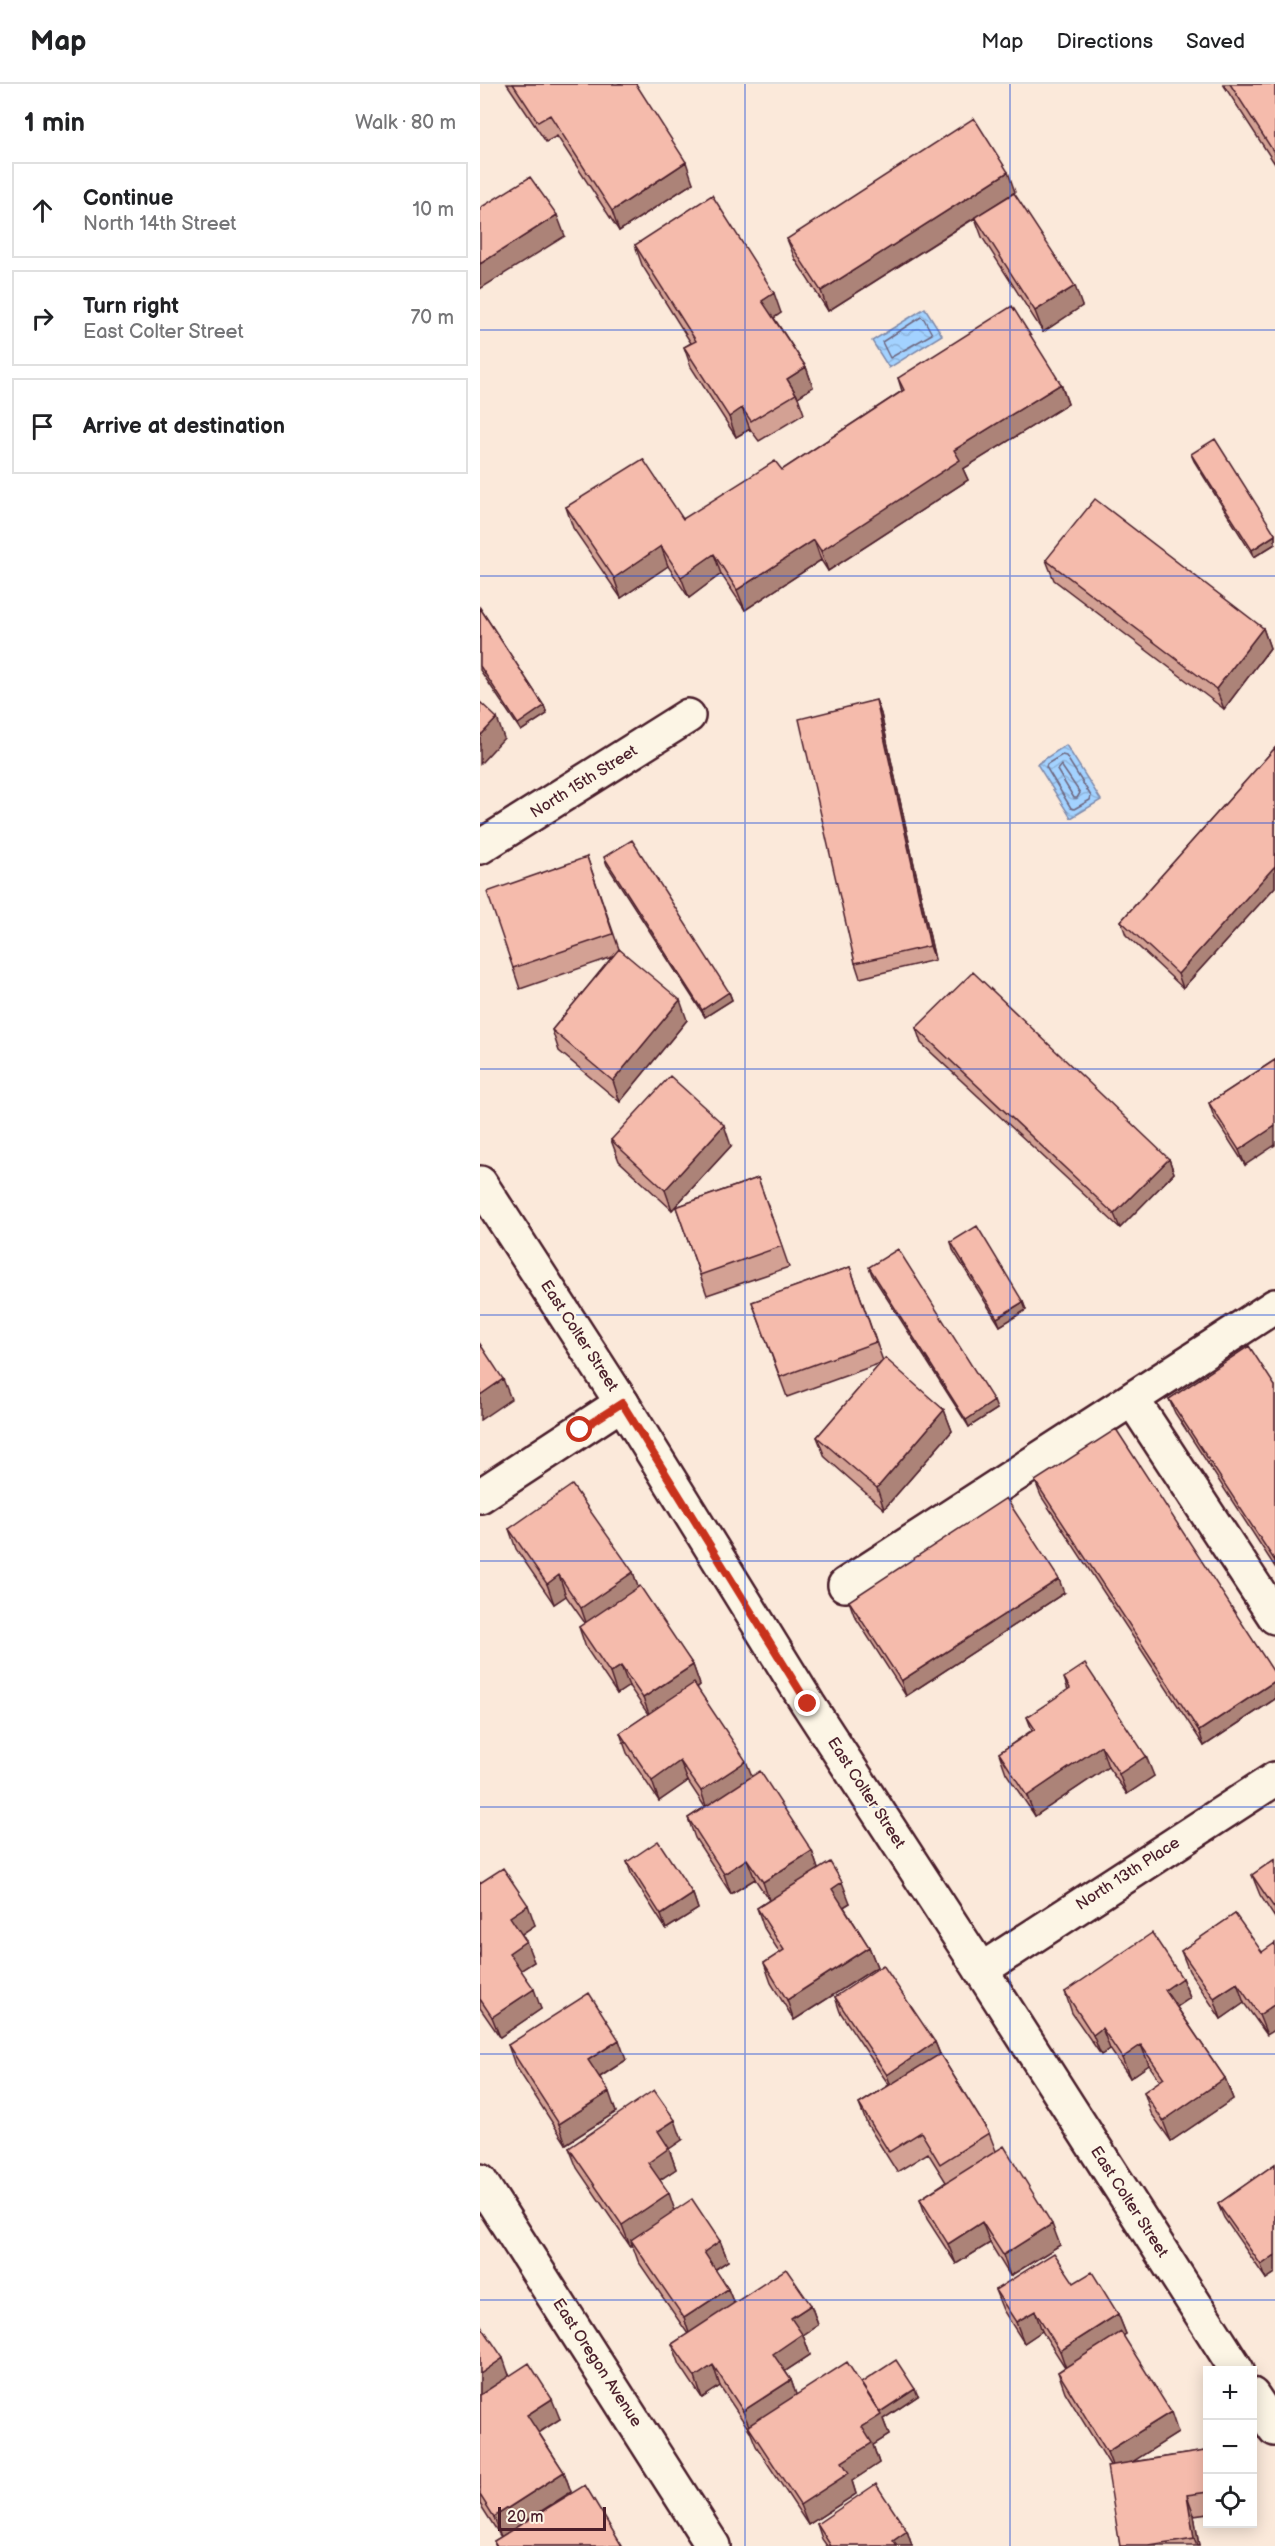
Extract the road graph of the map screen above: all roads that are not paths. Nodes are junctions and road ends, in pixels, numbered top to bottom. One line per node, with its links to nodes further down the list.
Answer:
1 (688, 716): 2 (street, North 15th Street)
2 (480, 847)
3 (480, 1183): 6 (street, East Colter Street)
4 (1275, 1306): 5 (street)
5 (1132, 1399): 8 (street); 9 (street)
6 (622, 1403): 7 (street); 11 (street, East Colter Street)
7 (480, 1496)
8 (845, 1585)
9 (1275, 1617)
10 (1275, 1779): 11 (street, North 13th Place)
11 (981, 1970): 13 (street, East Colter Street)
12 (480, 2181): 16 (street, East Oregon Avenue)
13 (1234, 2366)
14 (1257, 2402): 15 (street)
15 (1275, 2429)
16 (713, 2546)

